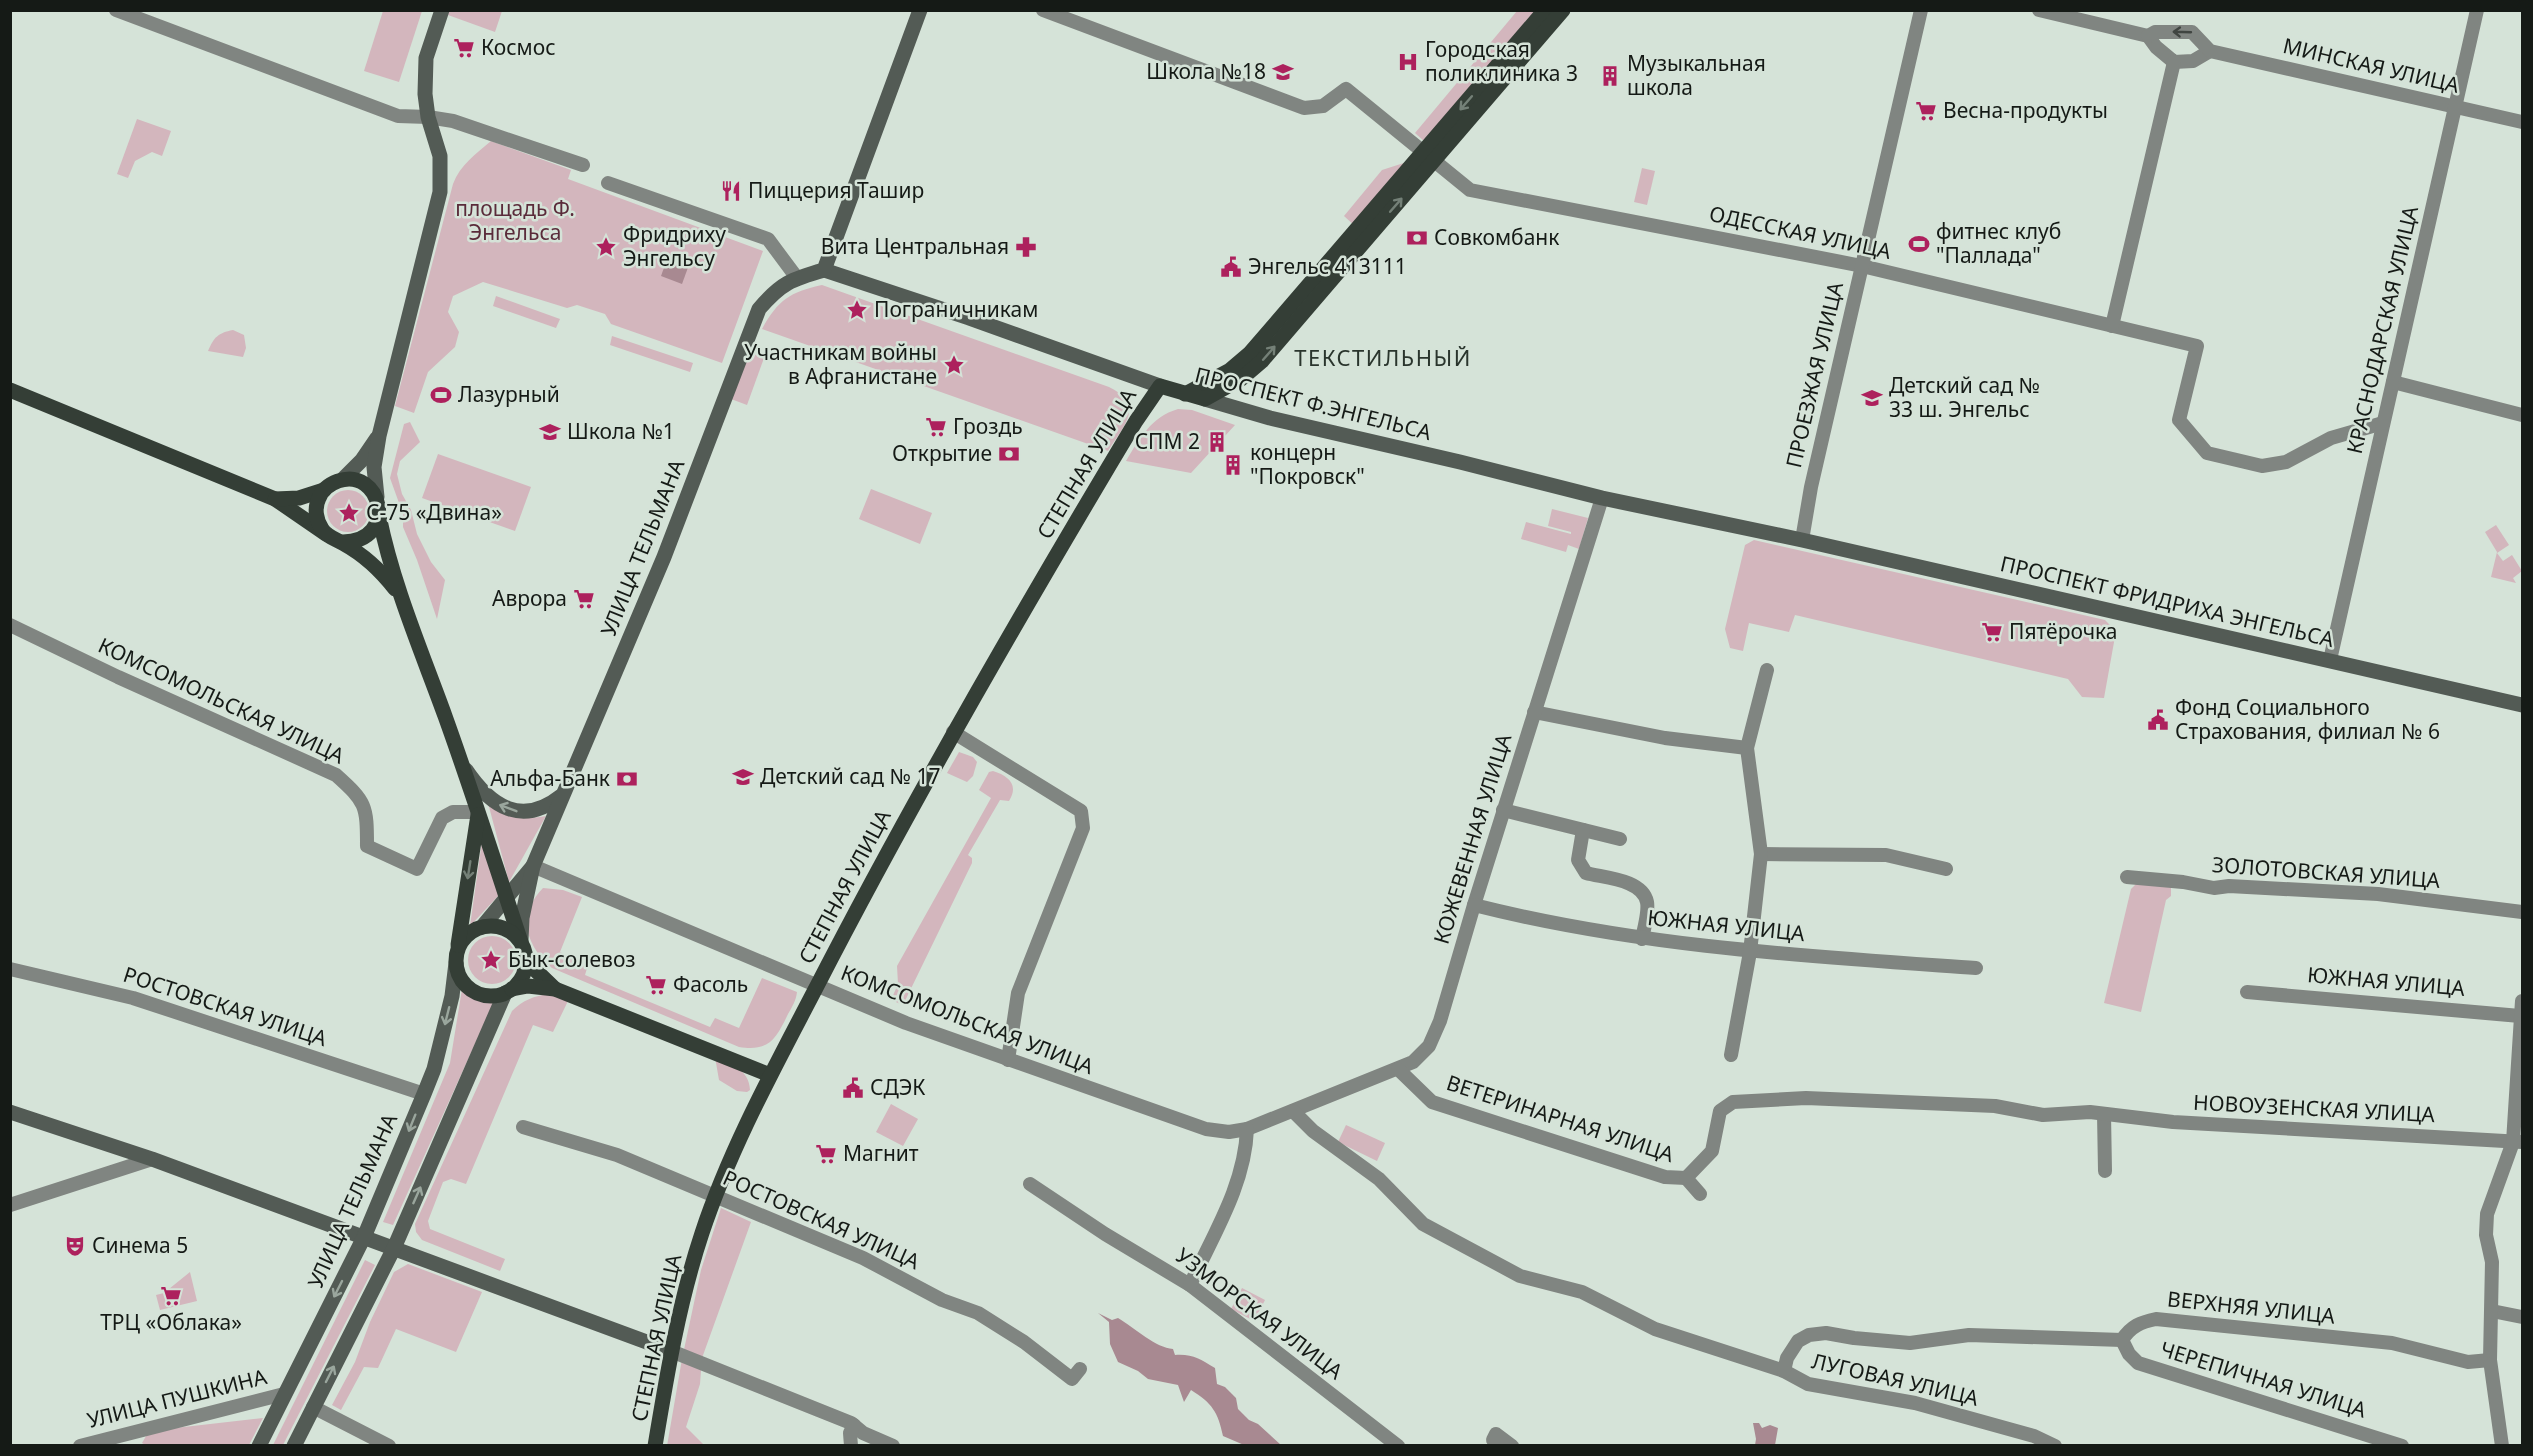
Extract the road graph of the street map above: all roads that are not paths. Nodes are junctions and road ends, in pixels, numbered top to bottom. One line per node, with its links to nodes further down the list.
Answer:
1 (116, 10): 14 (street)
2 (442, 10): 14 (street)
3 (921, 10): 20 (street)
4 (1043, 10): 16 (street, ОДЕССКАЯ УЛИЦА)
5 (1545, 10): 16 (main road, one-way to 16)
6 (1563, 10): 16 (main road)
7 (1921, 10): 19 (street, ПРОЕЗЖАЯ УЛИЦА)
8 (2039, 10): 10 (street, МИНСКАЯ УЛИЦА)
9 (2477, 10): 13 (street, КРАСНОДАРСКАЯ УЛИЦА)
10 (2148, 36): 11 (street, МИНСКАЯ УЛИЦА, one-way to 10); 12 (street)
11 (2210, 51): 12 (street); 13 (street, МИНСКАЯ УЛИЦА)
12 (2174, 62): 22 (street)
13 (2455, 107): 15 (street, МИНСКАЯ УЛИЦА); 23 (street, КРАСНОДАРСКАЯ УЛИЦА)
14 (428, 117): 17 (street); 30 (street)
15 (2523, 122)
16 (1429, 156): 19 (street, ОДЕССКАЯ УЛИЦА); 26 (main road); 27 (main road, one-way to 16)
17 (583, 165)
18 (608, 183): 21 (street)
19 (1862, 266): 22 (street, ОДЕССКАЯ УЛИЦА); 38 (street, ПРОЕЗЖАЯ УЛИЦА)
20 (824, 270): 21 (street, УЛИЦА ТЕЛЬМАНА); 24 (street, ПРОСПЕКТ Ф.ЭНГЕЛЬСА)
21 (797, 278): 49 (street, УЛИЦА ТЕЛЬМАНА)
22 (2112, 326): 29 (street, ОДЕССКАЯ УЛИЦА)
23 (2392, 382): 28 (street); 29 (street, КРАСНОДАРСКАЯ УЛИЦА)
24 (1160, 386): 26 (main road, ПРОСПЕКТ Ф.ЭНГЕЛЬСА); 46 (main road, СТЕПНАЯ УЛИЦА)
25 (10, 390): 35 (main road)
26 (1185, 394): 27 (main road, ПРОСПЕКТ Ф.ЭНГЕЛЬСА)
27 (1206, 399): 34 (street, ПРОСПЕКТ Ф.ЭНГЕЛЬСА)
28 (2523, 415)
29 (2383, 423): 42 (street, КРАСНОДАРСКАЯ УЛИЦА)
30 (379, 436): 31 (street); 33 (street)
31 (342, 479): 32 (main road); 33 (main road)
32 (324, 490): 35 (main road); 37 (main road)
33 (376, 497): 36 (main road)
34 (1602, 498): 38 (street, ПРОСПЕКТ Ф.ЭНГЕЛЬСА); 45 (street, КОЖЕВЕННАЯ УЛИЦА)
35 (275, 499): 37 (main road)
36 (379, 516): 39 (main road); 40 (main road)
37 (326, 534): 39 (main road)
38 (1802, 540): 42 (street, ПРОСПЕКТ ФРИДРИХА ЭНГЕЛЬСА)
39 (343, 542): 40 (main road)
40 (400, 595): 48 (main road)
41 (10, 625): 51 (street, КОМСОМОЛЬСКАЯ УЛИЦА)
42 (2330, 660): 44 (street, ПРОСПЕКТ ФРИДРИХА ЭНГЕЛЬСА)
43 (1767, 670): 47 (street)
44 (2522, 705)
45 (1534, 712): 47 (street); 50 (street, КОЖЕВЕННАЯ УЛИЦА)
46 (953, 732): 69 (main road, СТЕПНАЯ УЛИЦА); 75 (street)
47 (1747, 748): 54 (street)
48 (461, 762): 49 (street, one-way to 48); 51 (main road)
49 (561, 796): 55 (street, УЛИЦА ТЕЛЬМАНА)
50 (1503, 810): 52 (street); 59 (street, КОЖЕВЕННАЯ УЛИЦА)
51 (478, 812): 58 (main road); 65 (main road, one-way to 65)
52 (1583, 830): 53 (street); 62 (street)
53 (1620, 839)
54 (1761, 854): 56 (street); 64 (street)
55 (533, 866): 58 (street, УЛИЦА ТЕЛЬМАНА); 63 (street, УЛИЦА ТЕЛЬМАНА); 69 (street, КОМСОМОЛЬСКАЯ УЛИЦА)
56 (1946, 868)
57 (2127, 876): 60 (street, ЗОЛОТОВСКАЯ УЛИЦА)
58 (506, 897): 61 (street, УЛИЦА ТЕЛЬМАНА); 63 (main road)
59 (1474, 905): 62 (street, ЮЖНАЯ УЛИЦА); 76 (street, КОЖЕВЕННАЯ УЛИЦА)
60 (2523, 912)
61 (482, 927): 63 (main road); 65 (main road, УЛИЦА ТЕЛЬМАНА)
62 (1642, 939): 64 (street, ЮЖНАЯ УЛИЦА)
63 (521, 942): 66 (main road, УЛИЦА ТЕЛЬМАНА)
64 (1750, 952): 67 (street, ЮЖНАЯ УЛИЦА); 74 (street)
65 (456, 958): 71 (main road); 78 (street, УЛИЦА ТЕЛЬМАНА, one-way to 78)
66 (526, 961): 70 (main road); 71 (main road)
67 (1976, 968)
68 (10, 969): 78 (street, РОСТОВСКАЯ УЛИЦА)
69 (817, 986): 75 (street, КОМСОМОЛЬСКАЯ УЛИЦА); 77 (main road, СТЕПНАЯ УЛИЦА)
70 (555, 989): 71 (main road); 77 (main road)
71 (508, 991): 93 (street, one-way to 71)
72 (2247, 992): 73 (street, ЮЖНАЯ УЛИЦА)
73 (2522, 1009): 84 (street)
74 (1731, 1055)
75 (1008, 1060): 83 (street, КОМСОМОЛЬСКАЯ УЛИЦА)
76 (1398, 1069): 79 (street, КОЖЕВЕННАЯ УЛИЦА); 87 (street, ВЕТЕРИНАРНАЯ УЛИЦА)
77 (770, 1075): 90 (main road, СТЕПНАЯ УЛИЦА)
78 (424, 1094): 92 (street, УЛИЦА ТЕЛЬМАНА, one-way to 92)
79 (1293, 1111): 83 (street, КОМСОМОЛЬСКАЯ УЛИЦА); 101 (street, ЛУГОВАЯ УЛИЦА)
80 (10, 1112): 85 (street)
81 (2104, 1114): 84 (street, НОВОУЗЕНСКАЯ УЛИЦА); 86 (street); 87 (street, НОВОУЗЕНСКАЯ УЛИЦА)
82 (523, 1127): 90 (street, РОСТОВСКАЯ УЛИЦА)
83 (1247, 1129): 94 (street)
84 (2518, 1142): 95 (street)
85 (152, 1159): 91 (street); 92 (street)
86 (2105, 1171)
87 (1686, 1178): 89 (street)
88 (1030, 1184): 94 (street, УЗМОРСКАЯ УЛИЦА)
89 (1700, 1194)
90 (715, 1196): 98 (main road, СТЕПНАЯ УЛИЦА); 100 (street, РОСТОВСКАЯ УЛИЦА)
91 (10, 1205)
92 (364, 1237): 93 (street); 102 (street, УЛИЦА ТЕЛЬМАНА, one-way to 102)
93 (394, 1248): 98 (street); 103 (street, one-way to 93)
94 (1190, 1285): 113 (street, УЗМОРСКАЯ УЛИЦА)
95 (2492, 1311): 96 (street); 99 (street)
96 (2523, 1317)
97 (2122, 1340): 99 (street, ВЕРХНЯЯ УЛИЦА); 101 (street); 116 (street, ЧЕРЕПИЧНАЯ УЛИЦА)
98 (671, 1351): 104 (street); 110 (main road, СТЕПНАЯ УЛИЦА)
99 (2490, 1360): 117 (street)
100 (1080, 1369)
101 (1784, 1371): 115 (street, ЛУГОВАЯ УЛИЦА)
102 (284, 1394): 106 (street, УЛИЦА ПУШКИНА); 107 (street, УЛИЦА ТЕЛЬМАНА)
103 (313, 1407): 108 (street); 109 (street)
104 (854, 1425): 111 (street); 112 (street)
105 (1493, 1440): 114 (street)
106 (80, 1446)
107 (259, 1446)
108 (294, 1446)
109 (389, 1446)
110 (656, 1446)
111 (851, 1446)
112 (893, 1446)
113 (1398, 1446)
114 (1512, 1446)
115 (2055, 1446)
116 (2402, 1446)
117 (2502, 1446)

